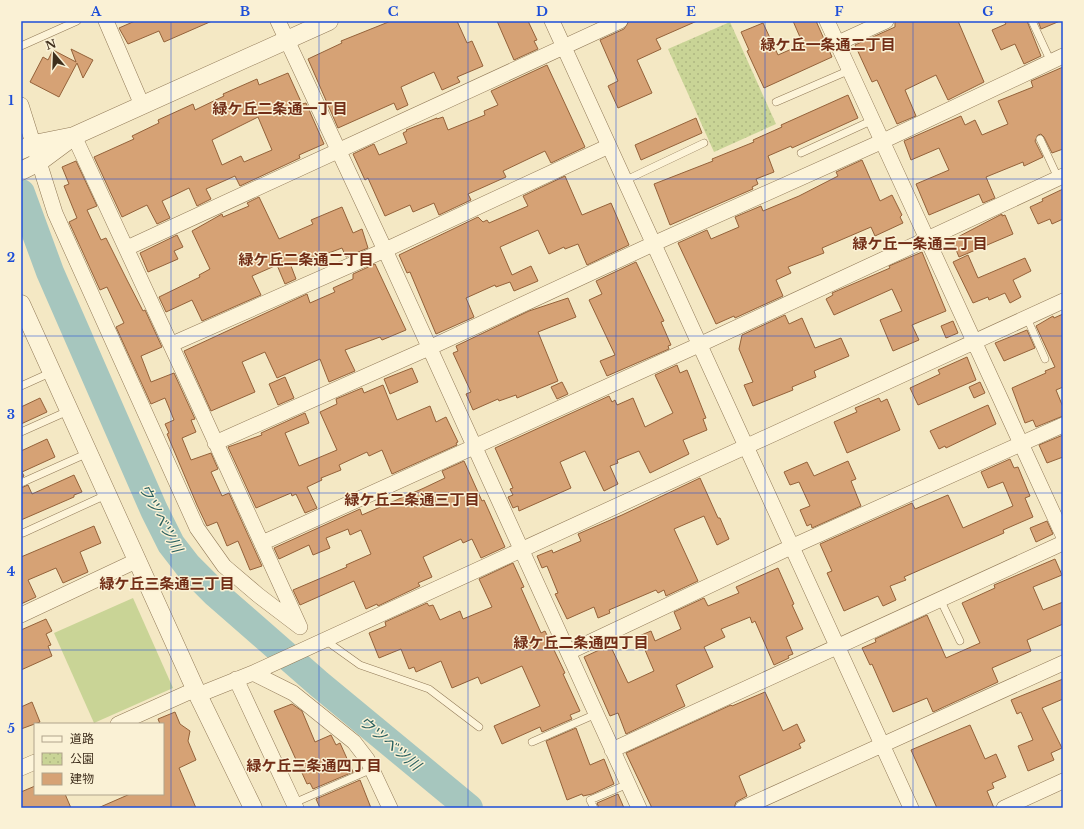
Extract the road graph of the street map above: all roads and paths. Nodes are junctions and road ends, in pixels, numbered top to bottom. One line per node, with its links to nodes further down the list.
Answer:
1 (77, 21): 12 (lane)
2 (107, 21): 18 (street)
3 (278, 21): 10 (street)
4 (329, 21): 10 (street)
5 (552, 21): 13 (street)
6 (620, 21): 13 (street)
7 (827, 21): 11 (street)
8 (886, 21): 11 (street)
9 (1032, 21): 14 (lane)
10 (288, 40): 18 (street); 26 (street)
11 (838, 43): 15 (street)
12 (21, 46)
13 (564, 47): 24 (street); 26 (street)
14 (1057, 59): 22 (street)
15 (850, 70): 16 (lane); 19 (street)
16 (776, 102)
17 (21, 104): 25 (street)
18 (142, 105): 20 (street)
19 (873, 120): 22 (street); 27 (lane)
20 (74, 136): 25 (street); 28 (street); 33 (street)
21 (1040, 139): 29 (lane)
22 (882, 141): 31 (street); 32 (street)
23 (704, 143): 30 (lane)
24 (609, 146): 30 (street); 34 (street)
25 (26, 148): 28 (street)
26 (339, 151): 33 (street); 34 (street)
27 (801, 153)
28 (29, 167): 64 (street)
29 (1061, 177): 31 (street)
30 (624, 181): 32 (street)
31 (927, 238): 38 (street); 40 (street)
32 (653, 244): 40 (street); 41 (street)
33 (127, 248): 39 (street)
34 (385, 250): 39 (street); 41 (street)
35 (1063, 302): 37 (street)
36 (21, 304): 43 (street)
37 (1027, 318): 38 (street); 42 (lane)
38 (975, 342): 49 (street); 50 (street)
39 (172, 344): 48 (street)
40 (701, 344): 50 (street); 51 (street)
41 (428, 348): 48 (street); 51 (street)
42 (1045, 358)
43 (52, 372): 44 (lane); 45 (street)
44 (21, 386)
45 (70, 411): 47 (lane); 52 (street)
46 (1063, 425): 49 (street)
47 (21, 432)
48 (215, 443): 57 (street)
49 (1021, 444): 56 (street); 59 (street)
50 (746, 446): 59 (street); 60 (street)
51 (475, 447): 57 (street); 60 (street)
52 (89, 452): 53 (lane); 54 (street)
53 (21, 483)
54 (108, 494): 55 (lane); 61 (street)
55 (23, 532)
56 (1063, 535)
57 (262, 543): 64 (street)
58 (1063, 543): 62 (street)
59 (791, 547): 67 (street); 68 (street)
60 (522, 550): 66 (street); 68 (street)
61 (138, 560): 63 (street); 72 (street)
62 (940, 599): 65 (lane); 67 (street)
63 (21, 615)
64 (300, 626): 66 (street)
65 (960, 641)
66 (313, 644): 70 (street); 75 (lane)
67 (837, 646): 77 (street); 78 (street)
68 (569, 652): 73 (street)
69 (1063, 663): 77 (street)
70 (252, 673): 71 (street); 81 (street)
71 (236, 679): 72 (street); 84 (street)
72 (197, 692): 74 (street); 85 (street)
73 (596, 714): 76 (lane); 78 (street)
74 (120, 723)
75 (479, 727)
76 (532, 742)
77 (882, 745): 89 (street); 90 (street)
78 (612, 750): 83 (street)
79 (34, 762): 80 (street)
80 (21, 768)
81 (372, 769): 84 (lane); 86 (street)
82 (1063, 781): 91 (street)
83 (628, 784): 87 (lane); 88 (street)
84 (295, 806)
85 (253, 808)
86 (390, 808)
87 (594, 808)
88 (639, 808)
89 (743, 808)
90 (911, 808)
91 (1004, 808)

